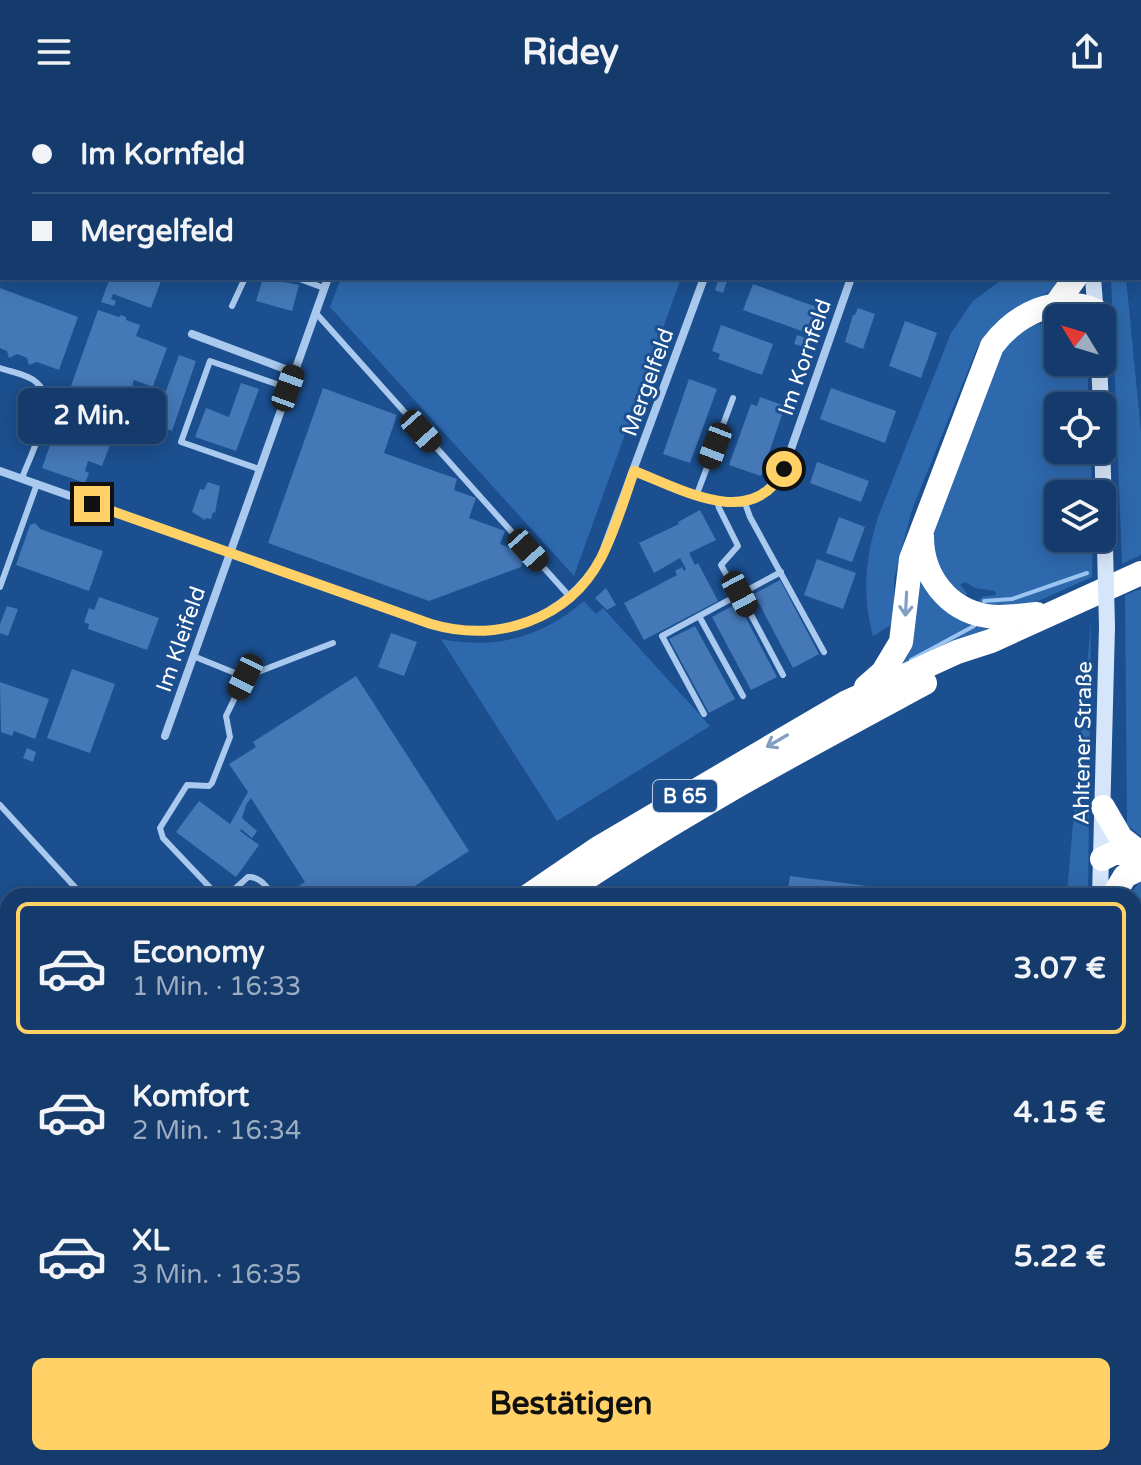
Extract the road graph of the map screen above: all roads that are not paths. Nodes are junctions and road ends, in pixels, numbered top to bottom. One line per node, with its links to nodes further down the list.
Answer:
1 (244, 280): 11 (lane)
2 (302, 280): 8 (lane)
3 (327, 280): 8 (street, Im Kleifeld)
4 (703, 280): 22 (street, Mergelfeld)
5 (850, 280): 27 (street, Im Kornfeld)
6 (1075, 280): 9 (highway)
7 (1092, 280): 10 (main road)
8 (324, 288): 12 (street, Im Kleifeld)
9 (1075, 304)
10 (1080, 304)
11 (232, 306)
12 (315, 312): 16 (street, Im Kleifeld); 35 (lane)
13 (1044, 314): 28 (highway)
14 (192, 334): 16 (street)
15 (0, 368): 23 (lane)
16 (293, 372): 17 (street, Im Kleifeld)
17 (288, 388): 20 (street, Im Kleifeld); 20 (lane)
18 (733, 398): 25 (lane)
19 (1103, 464): 49 (main road, Ahltener Straße, bridge)
20 (259, 469): 29 (street, Im Kleifeld)
21 (0, 471): 23 (street, Mergelfeld)
22 (634, 471): 25 (street); 35 (street, Mergelfeld)
23 (22, 478): 24 (street, Mergelfeld)
24 (37, 484): 29 (street, Mergelfeld); 33 (lane)
25 (697, 494): 26 (street)
26 (717, 501): 27 (street); 32 (lane)
27 (745, 503): 30 (lane)
28 (923, 529): 36 (highway); 45 (highway, one-way to 45)
29 (229, 554): 35 (street, Mergelfeld); 41 (street, Im Kleifeld)
30 (781, 572): 34 (lane); 40 (lane)
31 (1141, 573): 36 (highway, B 65)
32 (730, 581)
33 (0, 587)
34 (740, 594): 37 (lane); 42 (lane)
35 (570, 597)
36 (1055, 612): 38 (highway, B 65)
37 (699, 616): 44 (lane); 46 (lane)
38 (991, 641): 45 (highway, B 65); 57 (highway, B 65)
39 (333, 643): 43 (lane)
40 (824, 652)
41 (193, 656): 43 (lane); 47 (street, Im Kleifeld)
42 (783, 675)
43 (245, 677): 53 (lane)
44 (743, 696)
45 (845, 703): 56 (highway, B 65, one-way to 56)
46 (704, 714)
47 (165, 736)
48 (0, 805): 52 (lane)
49 (1103, 807): 50 (main road, Ahltener Straße); 51 (highway)
50 (1102, 859): 51 (highway); 58 (main road, Ahltener Straße)
51 (1140, 859): 59 (highway)
52 (76, 888)
53 (210, 888)
54 (236, 888): 55 (lane)
55 (267, 888)
56 (540, 888)
57 (571, 888)
58 (1100, 888)
59 (1118, 888)

